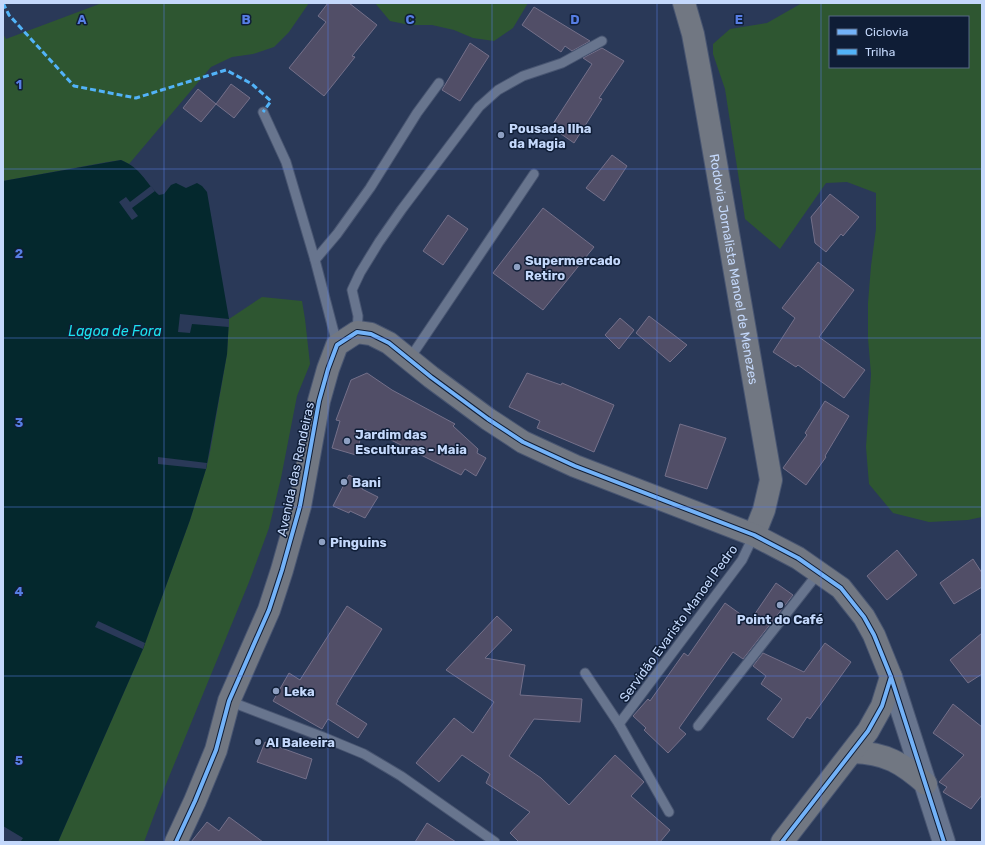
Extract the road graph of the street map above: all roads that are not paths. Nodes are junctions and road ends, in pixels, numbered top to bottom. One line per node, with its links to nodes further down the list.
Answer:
1 (684, 3): 10 (main road, Rodovia Jornalista Manoel de Menezes)
2 (602, 41): 7 (lane)
3 (439, 83): 6 (lane)
4 (263, 112): 6 (lane)
5 (534, 174): 9 (lane)
6 (315, 260): 8 (lane)
7 (358, 332): 8 (main road); 9 (main road)
8 (337, 345): 14 (main road, Avenida das Rendeiras)
9 (410, 358): 10 (main road)
10 (754, 535): 11 (main road); 15 (lane, Servidão Evaristo Manoel Pedro)
11 (819, 572): 13 (main road); 16 (lane)
12 (586, 673): 15 (lane)
13 (891, 677): 17 (main road); 18 (street)
14 (229, 702): 20 (main road, Avenida das Rendeiras); 21 (lane)
15 (619, 724): 19 (lane)
16 (698, 726)
17 (853, 752): 18 (main road); 22 (main road)
18 (926, 784): 23 (street)
19 (669, 812)
20 (176, 842)
21 (495, 842)
22 (782, 842)
23 (944, 842)

